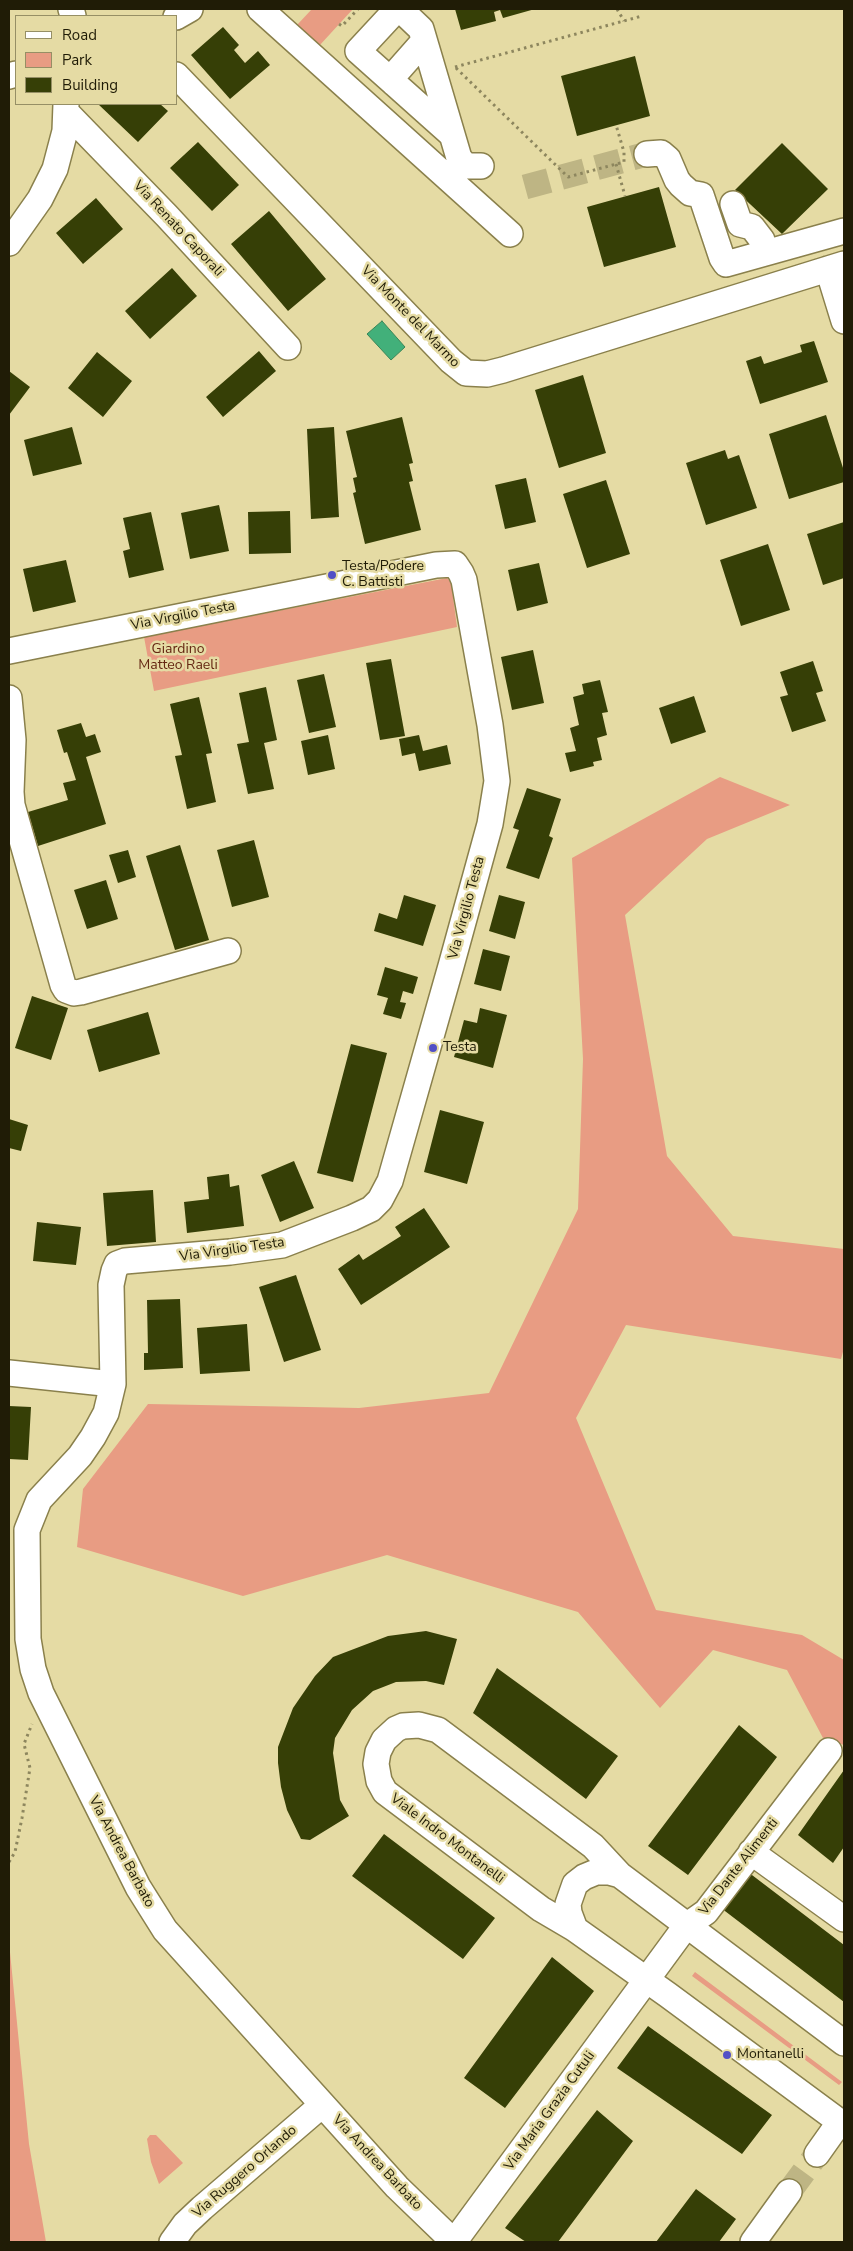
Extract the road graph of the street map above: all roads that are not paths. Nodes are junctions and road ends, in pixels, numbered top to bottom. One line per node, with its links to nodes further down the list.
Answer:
1 (190, 9): 4 (street)
2 (260, 9): 14 (street)
3 (398, 9): 5 (street); 7 (street)
4 (178, 15)
5 (424, 41): 7 (street); 9 (street)
6 (178, 77): 17 (street, Via Monte del Marmo)
7 (395, 84): 9 (street)
8 (66, 108): 15 (street); 19 (street, Via Renato Caporali)
9 (451, 134): 11 (street)
10 (647, 154): 16 (street)
11 (481, 166)
12 (733, 204): 16 (street)
13 (844, 230): 16 (street)
14 (510, 234)
15 (9, 243)
16 (764, 252)
17 (836, 266): 18 (street, Via Monte del Marmo)
18 (844, 321)
19 (288, 347)
20 (9, 651): 25 (street, Via Virgilio Testa)
21 (9, 698): 22 (street)
22 (10, 806): 23 (street)
23 (228, 951)
24 (9, 1373): 25 (street)
25 (113, 1384): 34 (street, Via Andrea Barbato)
26 (829, 1751): 27 (street, Via Dante Alimenti)
27 (751, 1852): 29 (street); 30 (street, Via Dante Alimenti)
28 (620, 1875): 30 (street, Viale Indro Montanelli); 31 (street); 31 (street, Viale Indro Montanelli)
29 (841, 1910)
30 (686, 1926): 32 (street, Via Dante Alimenti); 33 (street, Viale Indro Montanelli)
31 (575, 1929): 32 (street, Viale Indro Montanelli)
32 (647, 1980): 35 (street, Viale Indro Montanelli); 39 (street, Via Maria Grazia Cutuli)
33 (844, 2043)
34 (322, 2105): 38 (street, Via Ruggero Orlando); 39 (street, Via Andrea Barbato)
35 (839, 2128): 36 (street)
36 (817, 2154)
37 (789, 2192): 40 (street)
38 (172, 2242)
39 (454, 2242)
40 (753, 2242)

